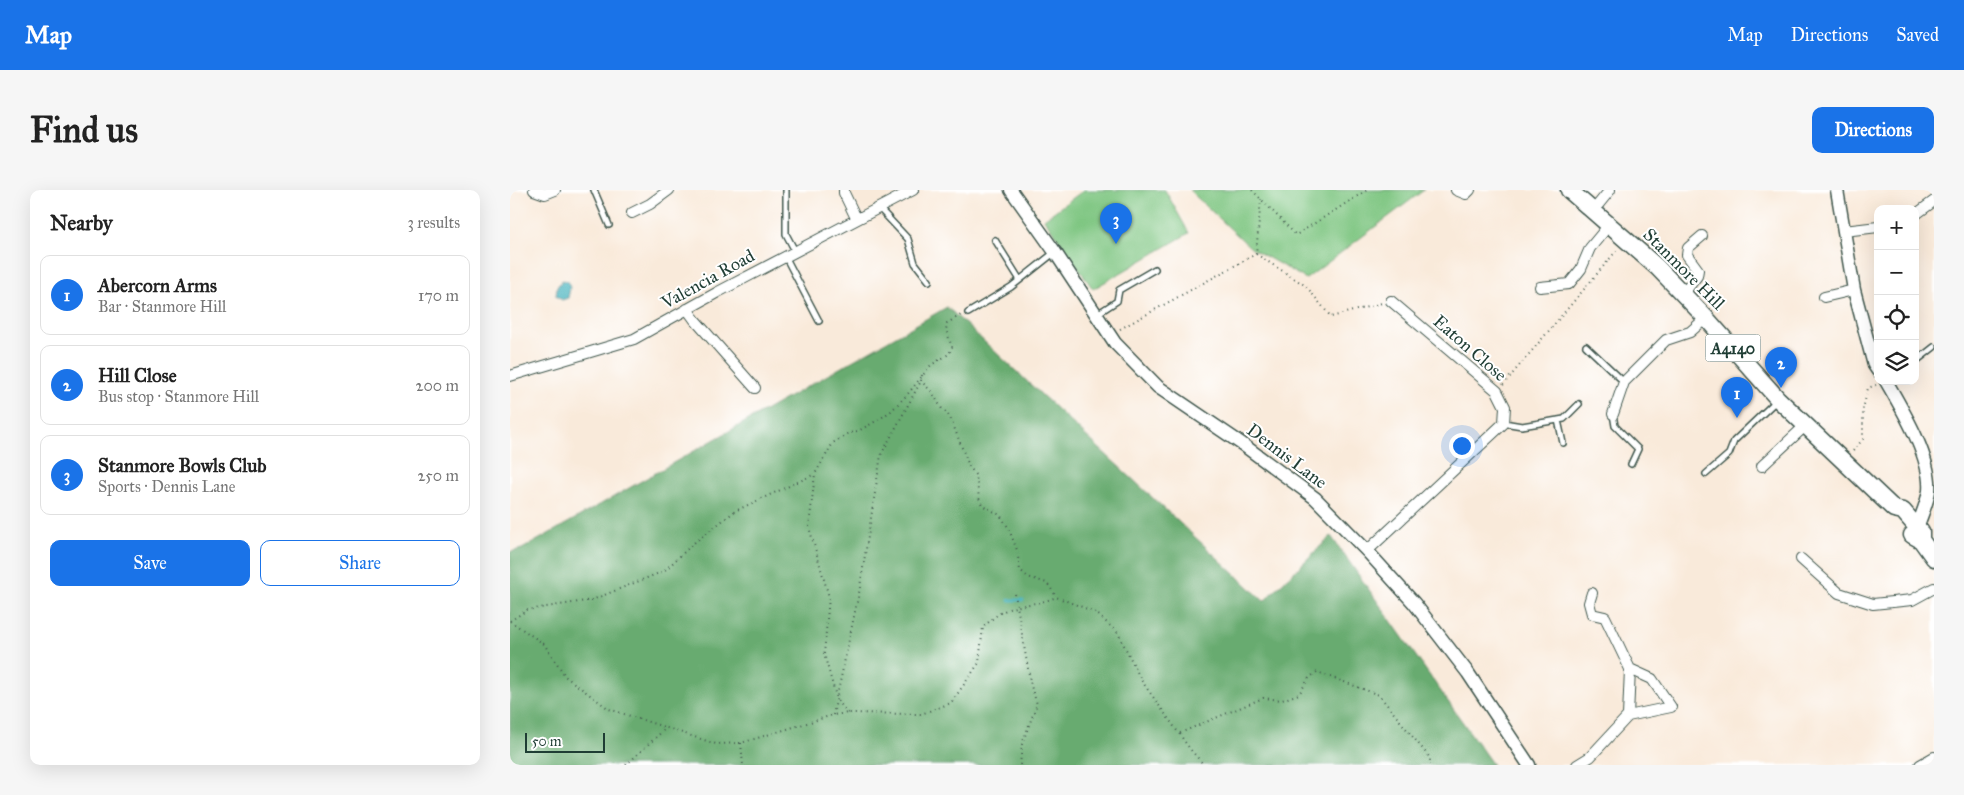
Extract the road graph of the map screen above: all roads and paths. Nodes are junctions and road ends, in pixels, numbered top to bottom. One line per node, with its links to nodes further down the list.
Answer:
1 (534, 190): 2 (street)
2 (555, 190)
3 (594, 190): 23 (lane)
4 (669, 190): 20 (street)
5 (786, 190): 31 (lane)
6 (844, 190): 22 (street)
7 (913, 190): 18 (street, Valencia Road)
8 (1011, 190): 30 (street, Dennis Lane)
9 (1252, 190): 16 (path)
10 (1367, 190): 16 (path)
11 (1456, 190): 12 (street)
12 (1470, 190)
13 (1569, 190): 19 (main road, Stanmore Hill / A4140)
14 (1610, 190): 19 (street)
15 (1837, 190): 26 (street)
16 (1261, 198): 32 (path)
17 (1934, 201): 21 (street)
18 (879, 208): 22 (street, Valencia Road); 35 (lane)
19 (1593, 211): 24 (main road, Stanmore Hill / A4140)
20 (632, 212)
21 (1919, 213)
22 (856, 218): 31 (street, Valencia Road)
23 (609, 225)
24 (1609, 225): 29 (main road, Stanmore Hill / A4140); 36 (street)
25 (1874, 227): 26 (street)
26 (1844, 230): 37 (street)
27 (1702, 236): 38 (street)
28 (995, 240): 34 (lane)
29 (1626, 240): 38 (main road, Stanmore Hill / A4140); 58 (path)
30 (1055, 252): 34 (lane); 43 (street, Dennis Lane)
31 (790, 254): 41 (street, Valencia Road); 45 (lane)
32 (1256, 254): 40 (path); 46 (path)
33 (1155, 269): 43 (lane)
34 (1020, 280): 42 (lane)
35 (929, 281)
36 (1540, 287)
37 (1854, 290): 39 (street); 50 (street)
38 (1683, 294): 44 (main road, Stanmore Hill / A4140)
39 (1824, 297)
40 (1391, 301): 58 (street, Eaton Close)
41 (687, 309): 52 (street, Valencia Road); 57 (street)
42 (968, 313): 51 (path)
43 (1096, 314): 46 (street, Dennis Lane)
44 (1706, 318): 54 (street); 59 (main road, Stanmore Hill / A4140)
45 (819, 321)
46 (1110, 335): 72 (street, Dennis Lane)
47 (1586, 346): 54 (lane)
48 (1934, 347): 49 (lane)
49 (1919, 359)
50 (1874, 366)
51 (922, 375): 53 (path); 69 (path)
52 (510, 376)
53 (921, 381): 78 (path); 82 (path)
54 (1624, 382): 61 (street)
55 (1878, 385): 66 (path)
56 (1889, 385): 71 (street)
57 (755, 388)
58 (1497, 391): 63 (street, Eaton Close)
59 (1778, 399): 64 (main road, Stanmore Hill / A4140); 70 (lane)
60 (1579, 404): 62 (lane)
61 (1612, 414): 67 (lane)
62 (1558, 420): 63 (lane); 65 (lane)
63 (1504, 422): 72 (street)
64 (1806, 425): 66 (main road, Stanmore Hill / A4140); 68 (street)
65 (1564, 443)
66 (1844, 463): 71 (main road, Stanmore Hill / A4140)
67 (1631, 464)
68 (1762, 466)
69 (815, 474): 80 (path); 82 (path)
70 (1706, 474)
71 (1919, 534): 73 (main road, Stanmore Hill / A4140)
72 (1367, 551): 95 (street, Dennis Lane)
73 (1934, 558)
74 (1801, 559): 75 (street)
75 (1934, 588)
76 (1592, 593): 81 (street)
77 (1015, 594): 79 (path)
78 (1056, 596): 79 (path); 87 (path)
79 (1016, 606): 83 (path); 92 (path)
80 (510, 621): 86 (path)
81 (1630, 669): 85 (street); 85 (street)
82 (837, 700): 83 (path); 84 (path)
83 (848, 713): 84 (path)
84 (833, 715): 88 (path)
85 (1628, 716): 96 (street)
86 (666, 728): 88 (path); 90 (path)
87 (1180, 733): 93 (path); 94 (path)
88 (741, 743): 91 (path)
89 (1934, 757): 97 (street)
90 (626, 765)
91 (743, 765)
92 (1020, 765)
93 (1204, 765)
94 (1430, 765)
95 (1529, 765)
96 (1577, 765)
97 (1920, 765)

